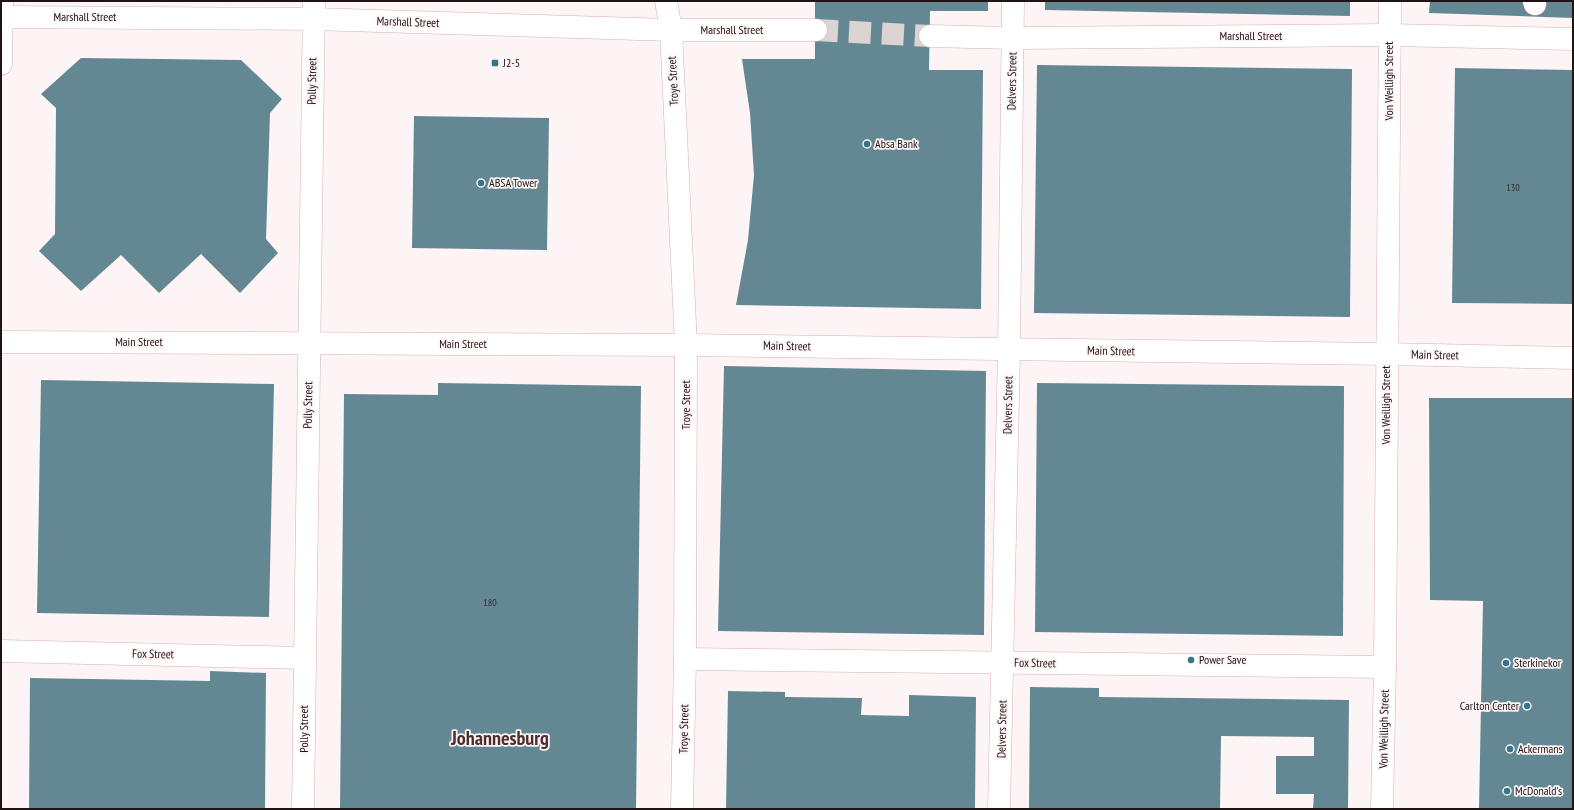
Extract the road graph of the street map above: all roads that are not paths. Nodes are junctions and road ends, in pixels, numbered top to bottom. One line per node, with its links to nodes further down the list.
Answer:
1 (666, 1): 6 (street, Troye Street)
2 (1013, 1): 10 (street, Delvers Street)
3 (1390, 1): 8 (street, Von Weilligh Street)
4 (314, 10): 5 (street, Marshall Street); 6 (street, Marshall Street); 14 (street, Polly Street)
5 (2, 11): 12 (street)
6 (671, 30): 7 (street, Marshall Street); 15 (street, Troye Street)
7 (816, 30)
8 (1389, 35): 10 (street, Marshall Street); 11 (street, Marshall Street); 17 (street, Von Weilligh Street)
9 (930, 36): 10 (street, Marshall Street)
10 (1012, 38): 16 (street, Delvers Street)
11 (1573, 39)
12 (1, 64)
13 (1, 342): 14 (street, Main Street)
14 (308, 343): 15 (street, Main Street); 20 (street, Polly Street)
15 (686, 345): 16 (street, Main Street); 21 (street, Troye Street)
16 (1010, 350): 17 (street, Main Street); 22 (street, Delvers Street)
17 (1386, 354): 18 (street, Main Street); 23 (street, Von Weilligh Street)
18 (1573, 358)
19 (1, 651): 20 (street, Fox Street)
20 (304, 658): 24 (street, Polly Street)
21 (686, 659): 22 (street, Fox Street); 25 (street, Troye Street)
22 (1003, 662): 23 (street, Fox Street); 26 (street, Delvers Street)
23 (1385, 667): 27 (street, Von Weilligh Street)
24 (303, 809)
25 (682, 809)
26 (1000, 809)
27 (1382, 809)

